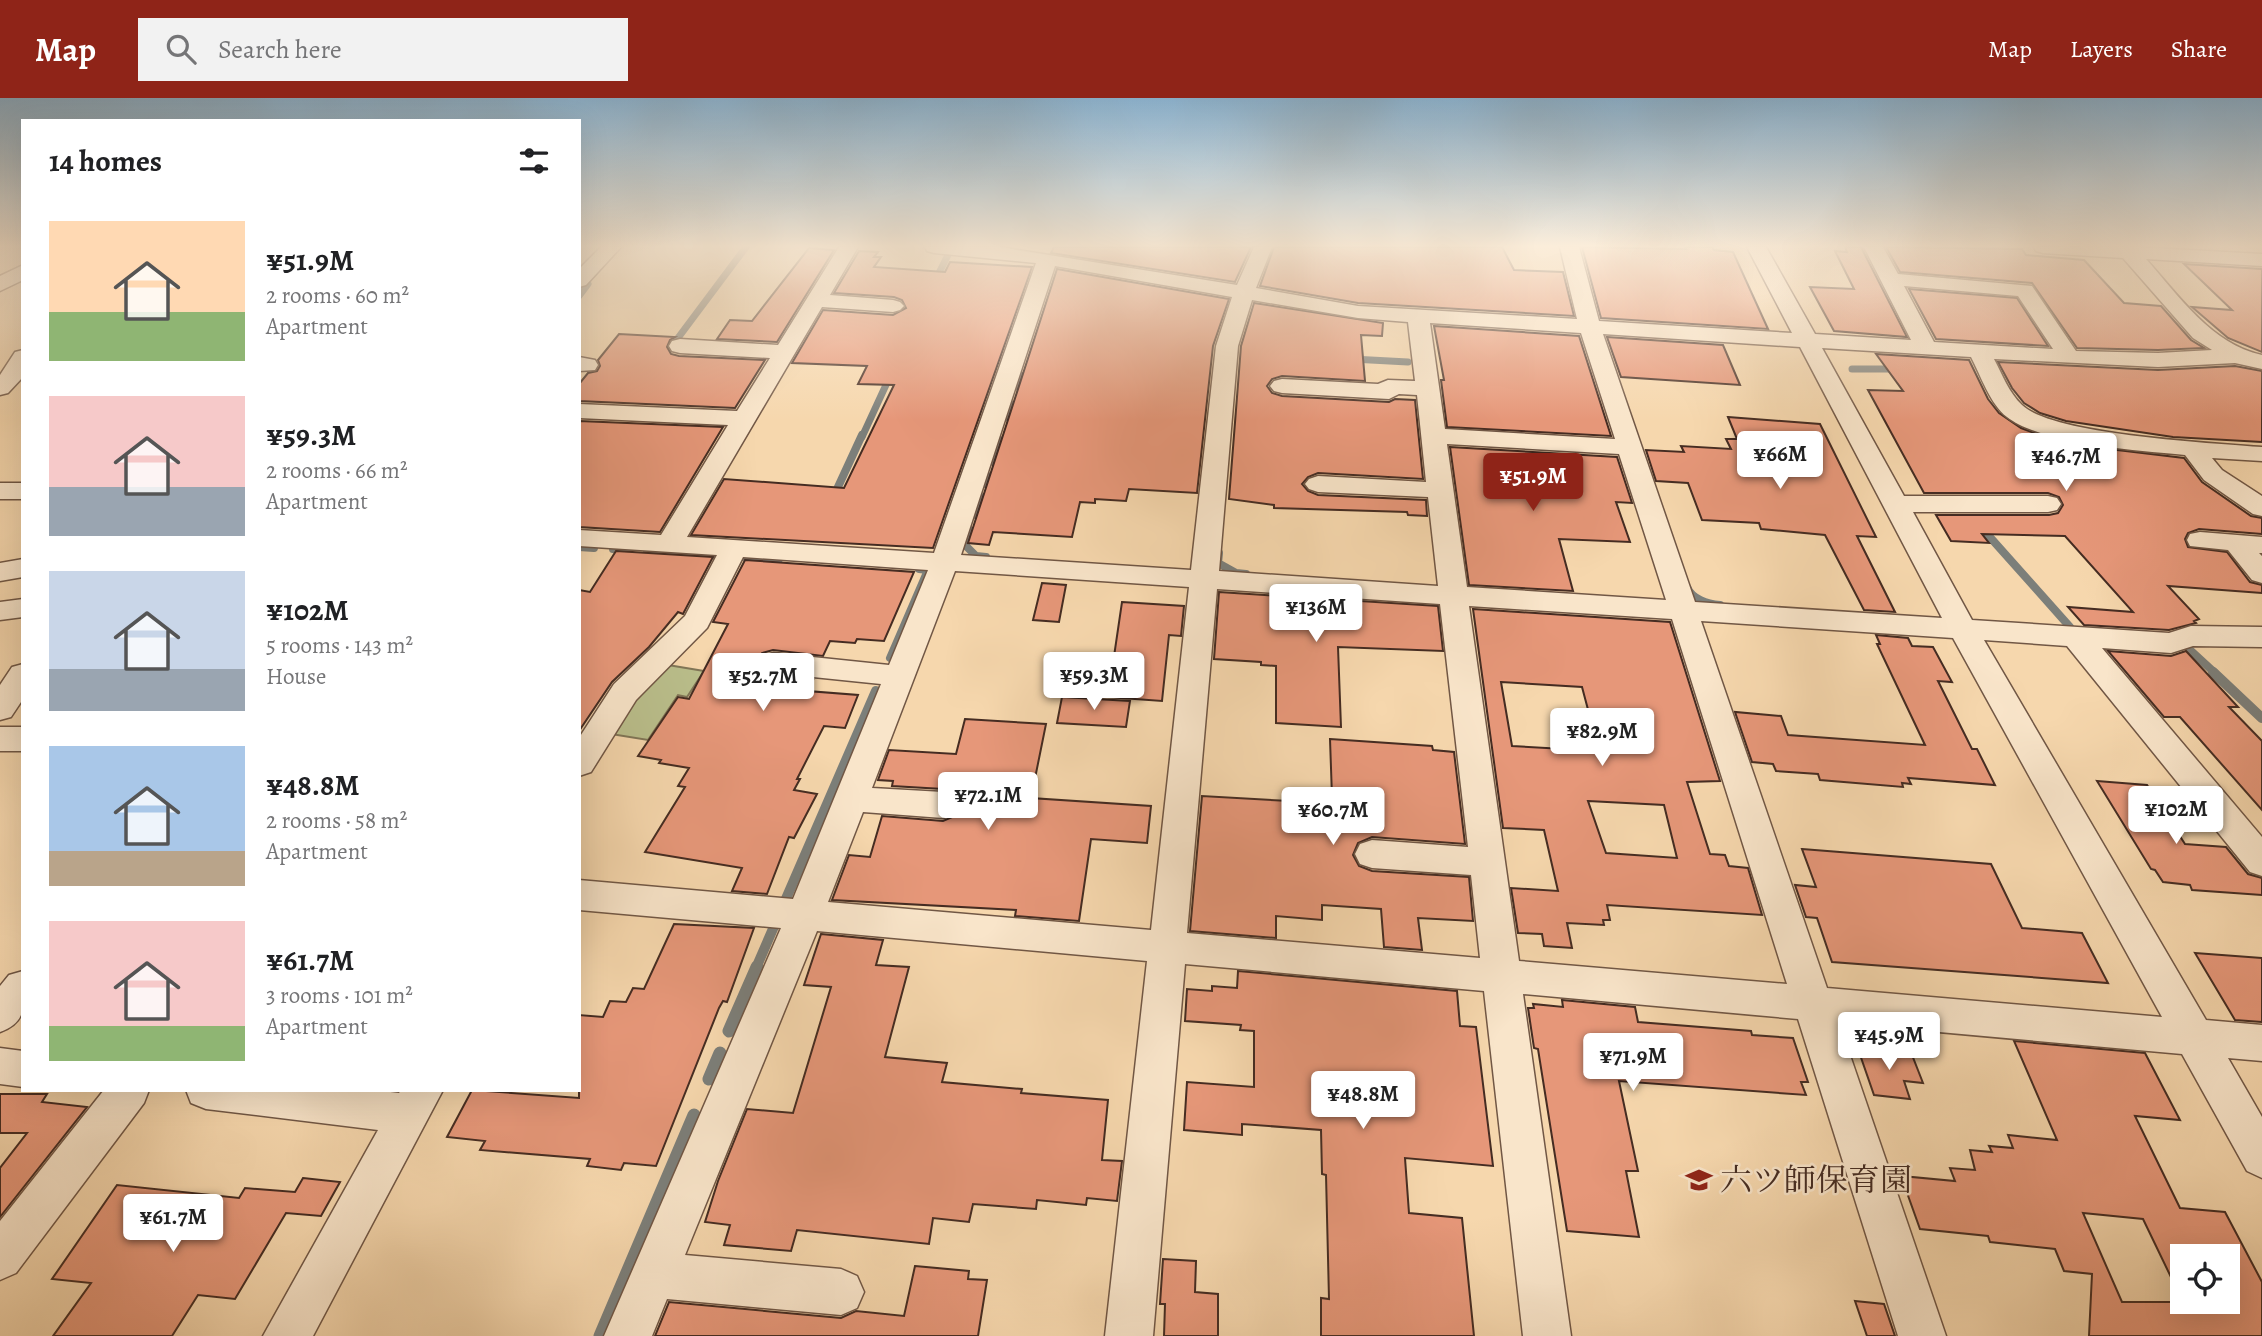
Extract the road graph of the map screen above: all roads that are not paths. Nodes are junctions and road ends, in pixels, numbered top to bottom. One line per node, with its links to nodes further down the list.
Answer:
1 (813, 305): 18 (street)
2 (877, 305): 11 (street)
3 (1032, 305): 46 (street)
4 (1240, 305): 50 (street)
5 (1315, 305): 12 (street)
6 (1584, 305): 13 (street)
7 (1787, 305): 14 (street)
8 (1904, 305): 16 (street)
9 (2035, 305): 20 (street)
10 (2176, 305): 19 (street)
11 (893, 306)
12 (1418, 316): 13 (street); 25 (street)
13 (1590, 327): 14 (street); 31 (street)
14 (1806, 341): 16 (street); 38 (street)
15 (680, 346): 18 (street)
16 (1926, 346): 17 (street)
17 (1978, 350): 20 (street); 32 (street)
18 (785, 352): 29 (street)
19 (2235, 356): 20 (street); 22 (street)
20 (2069, 357)
21 (21, 361): 24 (street)
22 (2262, 362)
23 (1282, 386): 25 (street)
24 (0, 388)
25 (1427, 388): 30 (street)
26 (0, 396): 27 (street)
27 (21, 396)
28 (581, 411): 29 (street)
29 (744, 419): 43 (street)
30 (1433, 436): 31 (street); 35 (street)
31 (1629, 447): 53 (street)
32 (2192, 448): 33 (street); 40 (street)
33 (2262, 454)
34 (1318, 484): 35 (street)
35 (1440, 490): 51 (street)
36 (0, 491): 37 (street)
37 (21, 491)
38 (1895, 504): 39 (street); 55 (street)
39 (2048, 504)
40 (2262, 508)
41 (581, 538): 43 (street)
42 (2200, 540): 44 (street)
43 (669, 544): 45 (street)
44 (2249, 544): 49 (street)
45 (731, 553): 46 (street); 64 (street)
46 (945, 562): 50 (street); 59 (street)
47 (21, 568): 48 (street)
48 (0, 572)
49 (2262, 574)
50 (1203, 579): 51 (street); 72 (street)
51 (1452, 595): 53 (street); 69 (street)
52 (21, 608): 54 (street)
53 (1682, 610): 55 (street); 75 (street)
54 (0, 611)
55 (1962, 628): 56 (street); 77 (street)
56 (2075, 636): 57 (street); 68 (street)
57 (2262, 637)
58 (774, 663): 59 (street)
59 (900, 676): 65 (street)
60 (21, 677): 61 (street)
61 (0, 709)
62 (0, 739): 63 (street)
63 (21, 739)
64 (581, 761)
65 (851, 799): 66 (street); 71 (street)
66 (943, 805)
67 (1372, 854): 69 (street)
68 (2260, 858)
69 (1487, 862): 73 (street)
70 (581, 895): 71 (street)
71 (788, 913): 72 (street); 86 (street)
72 (1168, 946): 73 (street); 90 (street)
73 (1502, 976): 75 (street); 91 (street)
74 (21, 989): 76 (street)
75 (1811, 1004): 77 (street); 92 (street)
76 (0, 1015)
77 (2193, 1037): 78 (street); 84 (street)
78 (2262, 1043)
79 (0, 1066): 80 (street)
80 (21, 1069)
81 (128, 1092): 85 (street)
82 (241, 1092): 83 (street)
83 (417, 1102): 88 (street)
84 (2262, 1157)
85 (0, 1256)
86 (654, 1275): 87 (street); 89 (street)
87 (841, 1292)
88 (287, 1336)
89 (628, 1336)
90 (1129, 1336)
91 (1547, 1336)
92 (1922, 1336)

